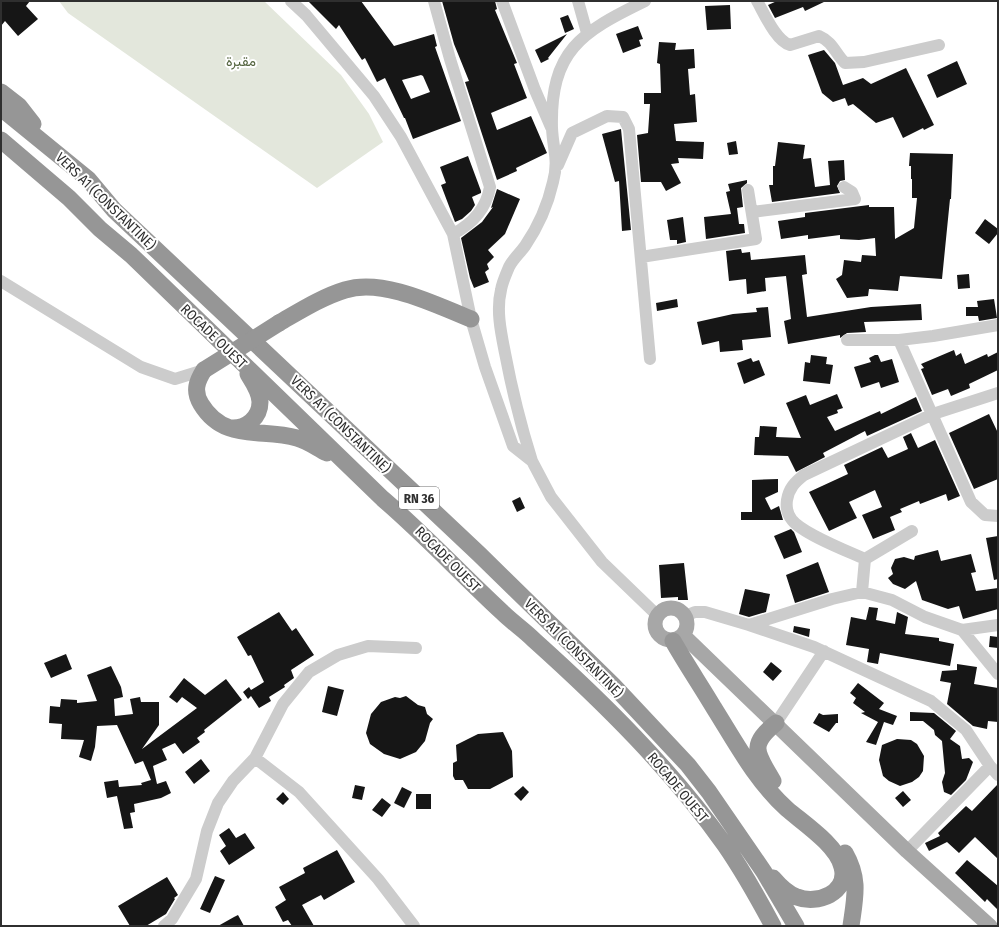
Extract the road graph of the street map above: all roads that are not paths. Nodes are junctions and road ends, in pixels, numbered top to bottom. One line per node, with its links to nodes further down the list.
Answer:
1 (291, 1): 18 (street)
2 (434, 1): 18 (street)
3 (502, 1): 11 (street)
4 (578, 1): 7 (street)
5 (645, 1): 7 (street)
6 (757, 1): 8 (street)
7 (587, 33): 11 (street)
8 (939, 45)
9 (1, 92): 13 (highway)
10 (1, 108): 13 (highway, VERS A1 (CONSTANTINE) / RN 36)
11 (552, 129): 14 (street)
12 (1, 140): 26 (highway, ROCADE OUEST)
13 (56, 152): 56 (highway, VERS A1 (CONSTANTINE) / RN 36)
14 (557, 167): 19 (street); 33 (street)
15 (844, 187): 17 (street)
16 (748, 190): 17 (street)
17 (752, 212): 19 (street)
18 (453, 234): 21 (street)
19 (641, 257): 25 (street)
20 (1, 281): 28 (street)
21 (471, 320): 27 (highway, bridge); 33 (street)
22 (998, 325): 24 (street)
23 (847, 340): 24 (street)
24 (899, 340): 31 (street)
25 (650, 359)
26 (239, 361): 32 (highway); 34 (highway, ROCADE OUEST)
27 (204, 370): 28 (street); 30 (highway)
28 (175, 379): 30 (street)
29 (998, 393): 31 (street)
30 (197, 397): 32 (highway)
31 (933, 414): 35 (street); 37 (street)
32 (225, 427): 34 (highway)
33 (532, 461): 39 (street)
34 (353, 468): 59 (highway, ROCADE OUEST)
35 (998, 516)
36 (912, 531): 37 (street)
37 (865, 559): 38 (street)
38 (862, 592): 41 (street); 44 (street)
39 (657, 614): 40 (main road); 46 (main road)
40 (685, 616): 41 (street); 46 (main road)
41 (749, 625): 48 (street)
42 (998, 625): 43 (street)
43 (982, 628): 44 (street); 45 (street)
44 (962, 630): 49 (street)
45 (998, 631)
46 (678, 638): 50 (main road); 53 (highway)
47 (416, 648): 51 (street)
48 (824, 652): 50 (street); 52 (street)
49 (998, 674)
50 (776, 723): 54 (highway); 55 (main road)
51 (255, 758): 57 (street); 58 (street)
52 (994, 770): 55 (street)
53 (759, 779): 54 (highway); 56 (highway)
54 (781, 793): 61 (highway)
55 (907, 851): 62 (main road)
56 (754, 857): 60 (highway, VERS A1 (CONSTANTINE) / RN 36)
57 (164, 926)
58 (414, 926)
59 (773, 926)
60 (796, 926)
61 (851, 926)
62 (990, 926)

